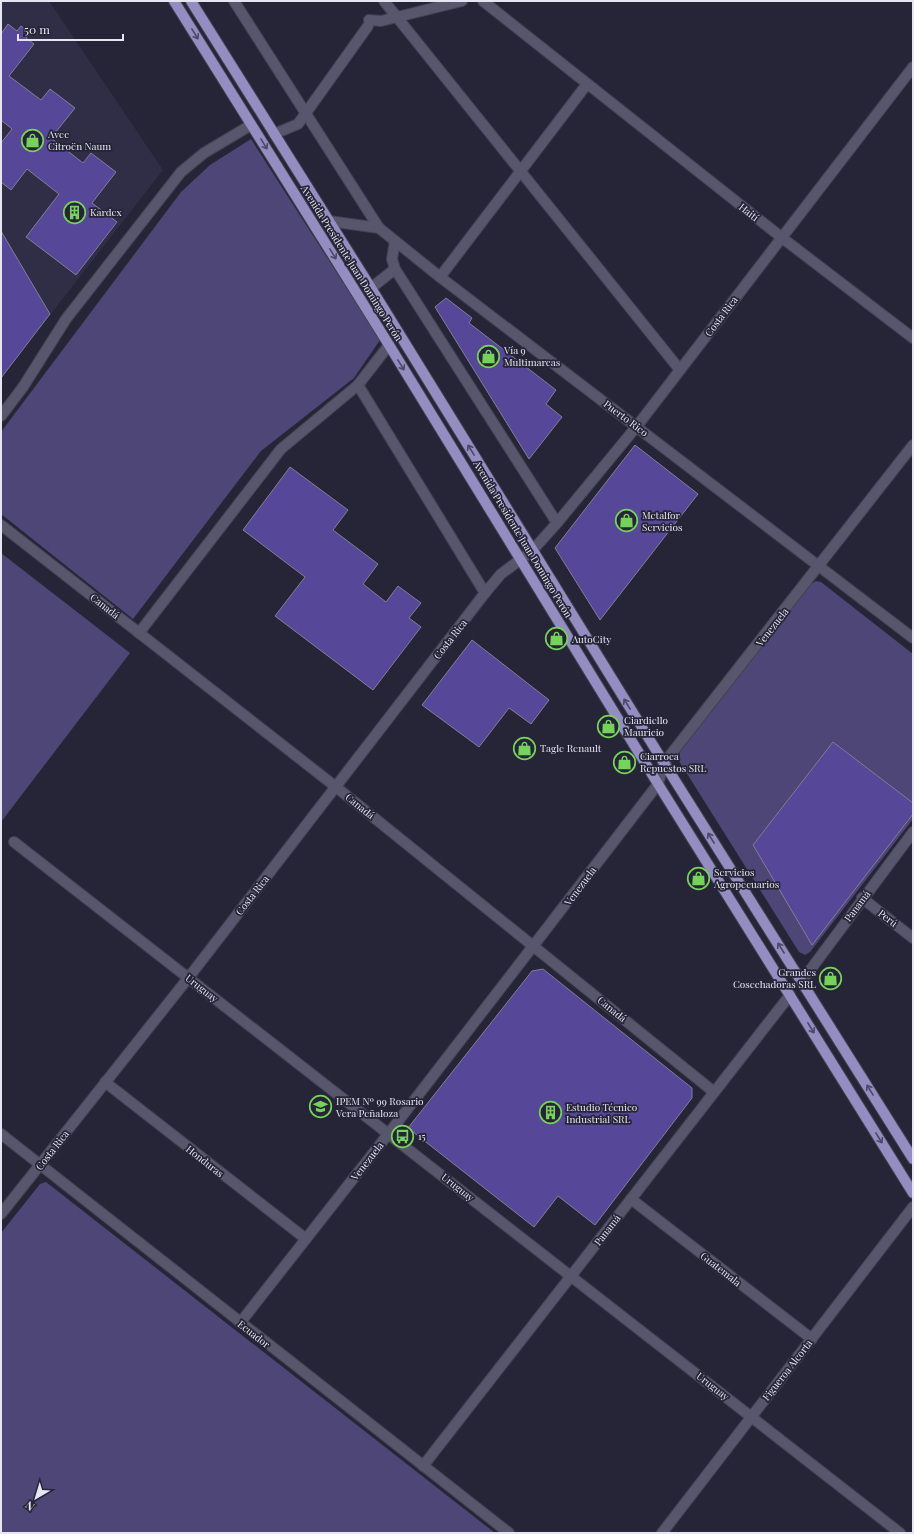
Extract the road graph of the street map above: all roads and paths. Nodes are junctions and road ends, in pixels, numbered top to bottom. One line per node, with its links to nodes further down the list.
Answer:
1 (174, 1): 11 (main road, Avenida Presidente Juan Domingo Perón, one-way to 11)
2 (191, 1): 12 (main road, Avenida Presidente Juan Domingo Perón)
3 (234, 1): 10 (street)
4 (384, 1): 7 (street)
5 (462, 1): 7 (street)
6 (483, 1): 9 (street, Haití)
7 (398, 17): 10 (street); 13 (street)
8 (913, 67): 16 (street, Costa Rica)
9 (587, 84): 13 (street); 16 (street, Haití)
10 (306, 112): 12 (street); 15 (street)
11 (251, 125): 22 (main road, Avenida Presidente Juan Domingo Perón, one-way to 22); 25 (street)
12 (274, 134): 14 (main road, Avenida Presidente Juan Domingo Perón)
13 (521, 171): 19 (street); 23 (street)
14 (329, 221): 15 (street); 20 (main road, Avenida Presidente Juan Domingo Perón)
15 (379, 228): 17 (street, Puerto Rico)
16 (781, 237): 21 (street, Haití); 23 (street, Costa Rica)
17 (395, 241): 18 (street); 19 (street, Puerto Rico)
18 (395, 269): 20 (street); 28 (street)
19 (440, 277): 26 (street, Puerto Rico)
20 (371, 288): 30 (main road, Avenida Presidente Juan Domingo Perón, one-way to 20)
21 (913, 338)
22 (389, 345): 24 (street); 31 (main road, Avenida Presidente Juan Domingo Perón, one-way to 31)
23 (680, 370): 26 (street, Costa Rica)
24 (358, 385): 33 (street); 34 (street)
25 (1, 416)
26 (636, 426): 28 (street, Costa Rica); 32 (street, Puerto Rico)
27 (913, 446): 32 (street, Venezuela)
28 (557, 523): 30 (street, Costa Rica)
29 (1, 525): 34 (street, Canadá)
30 (532, 551): 31 (street, Costa Rica); 36 (main road, Avenida Presidente Juan Domingo Perón, one-way to 30)
31 (522, 560): 33 (street, Costa Rica); 37 (main road, Avenida Presidente Juan Domingo Perón)
32 (819, 566): 35 (street, Puerto Rico); 36 (street, Venezuela)
33 (485, 594): 38 (street, Costa Rica)
34 (139, 633): 38 (street, Canadá)
35 (913, 638)
36 (664, 763): 37 (street, Venezuela); 45 (main road, Avenida Presidente Juan Domingo Perón, one-way to 36)
37 (658, 784): 43 (street, Venezuela); 46 (main road, Avenida Presidente Juan Domingo Perón)
38 (336, 787): 43 (street, Canadá); 44 (street, Costa Rica)
39 (913, 832): 41 (street, Panamá)
40 (14, 842): 44 (street, Uruguay)
41 (862, 898): 42 (street, Perú); 45 (street, Panamá)
42 (913, 938)
43 (534, 945): 48 (street, Canadá); 49 (street, Venezuela)
44 (188, 977): 47 (street, Costa Rica); 49 (street, Uruguay)
45 (802, 981): 51 (main road, Avenida Presidente Juan Domingo Perón, one-way to 45)
46 (790, 995): 48 (street, Panamá); 53 (main road, Avenida Presidente Juan Domingo Perón, one-way to 53)
47 (105, 1082): 52 (street, Costa Rica); 57 (street, Honduras)
48 (714, 1092): 54 (street, Panamá)
49 (389, 1133): 57 (street, Venezuela); 58 (street, Uruguay)
50 (1, 1134): 52 (street, Ecuador)
51 (913, 1159)
52 (41, 1166): 56 (street, Costa Rica); 59 (street, Ecuador)
53 (913, 1193)
54 (631, 1199): 58 (street, Panamá); 60 (street, Guatemala)
55 (913, 1207): 60 (street, Figueroa Alcorta)
56 (1, 1214)
57 (306, 1239): 59 (street, Venezuela)
58 (571, 1275): 61 (street, Uruguay); 62 (street, Panamá)
59 (240, 1323): 62 (street, Ecuador)
60 (812, 1339): 61 (street, Figueroa Alcorta)
61 (752, 1416): 64 (street, Figueroa Alcorta); 65 (street, Uruguay)
62 (423, 1466): 63 (street, Ecuador)
63 (509, 1533)
64 (662, 1533)
65 (900, 1533)

